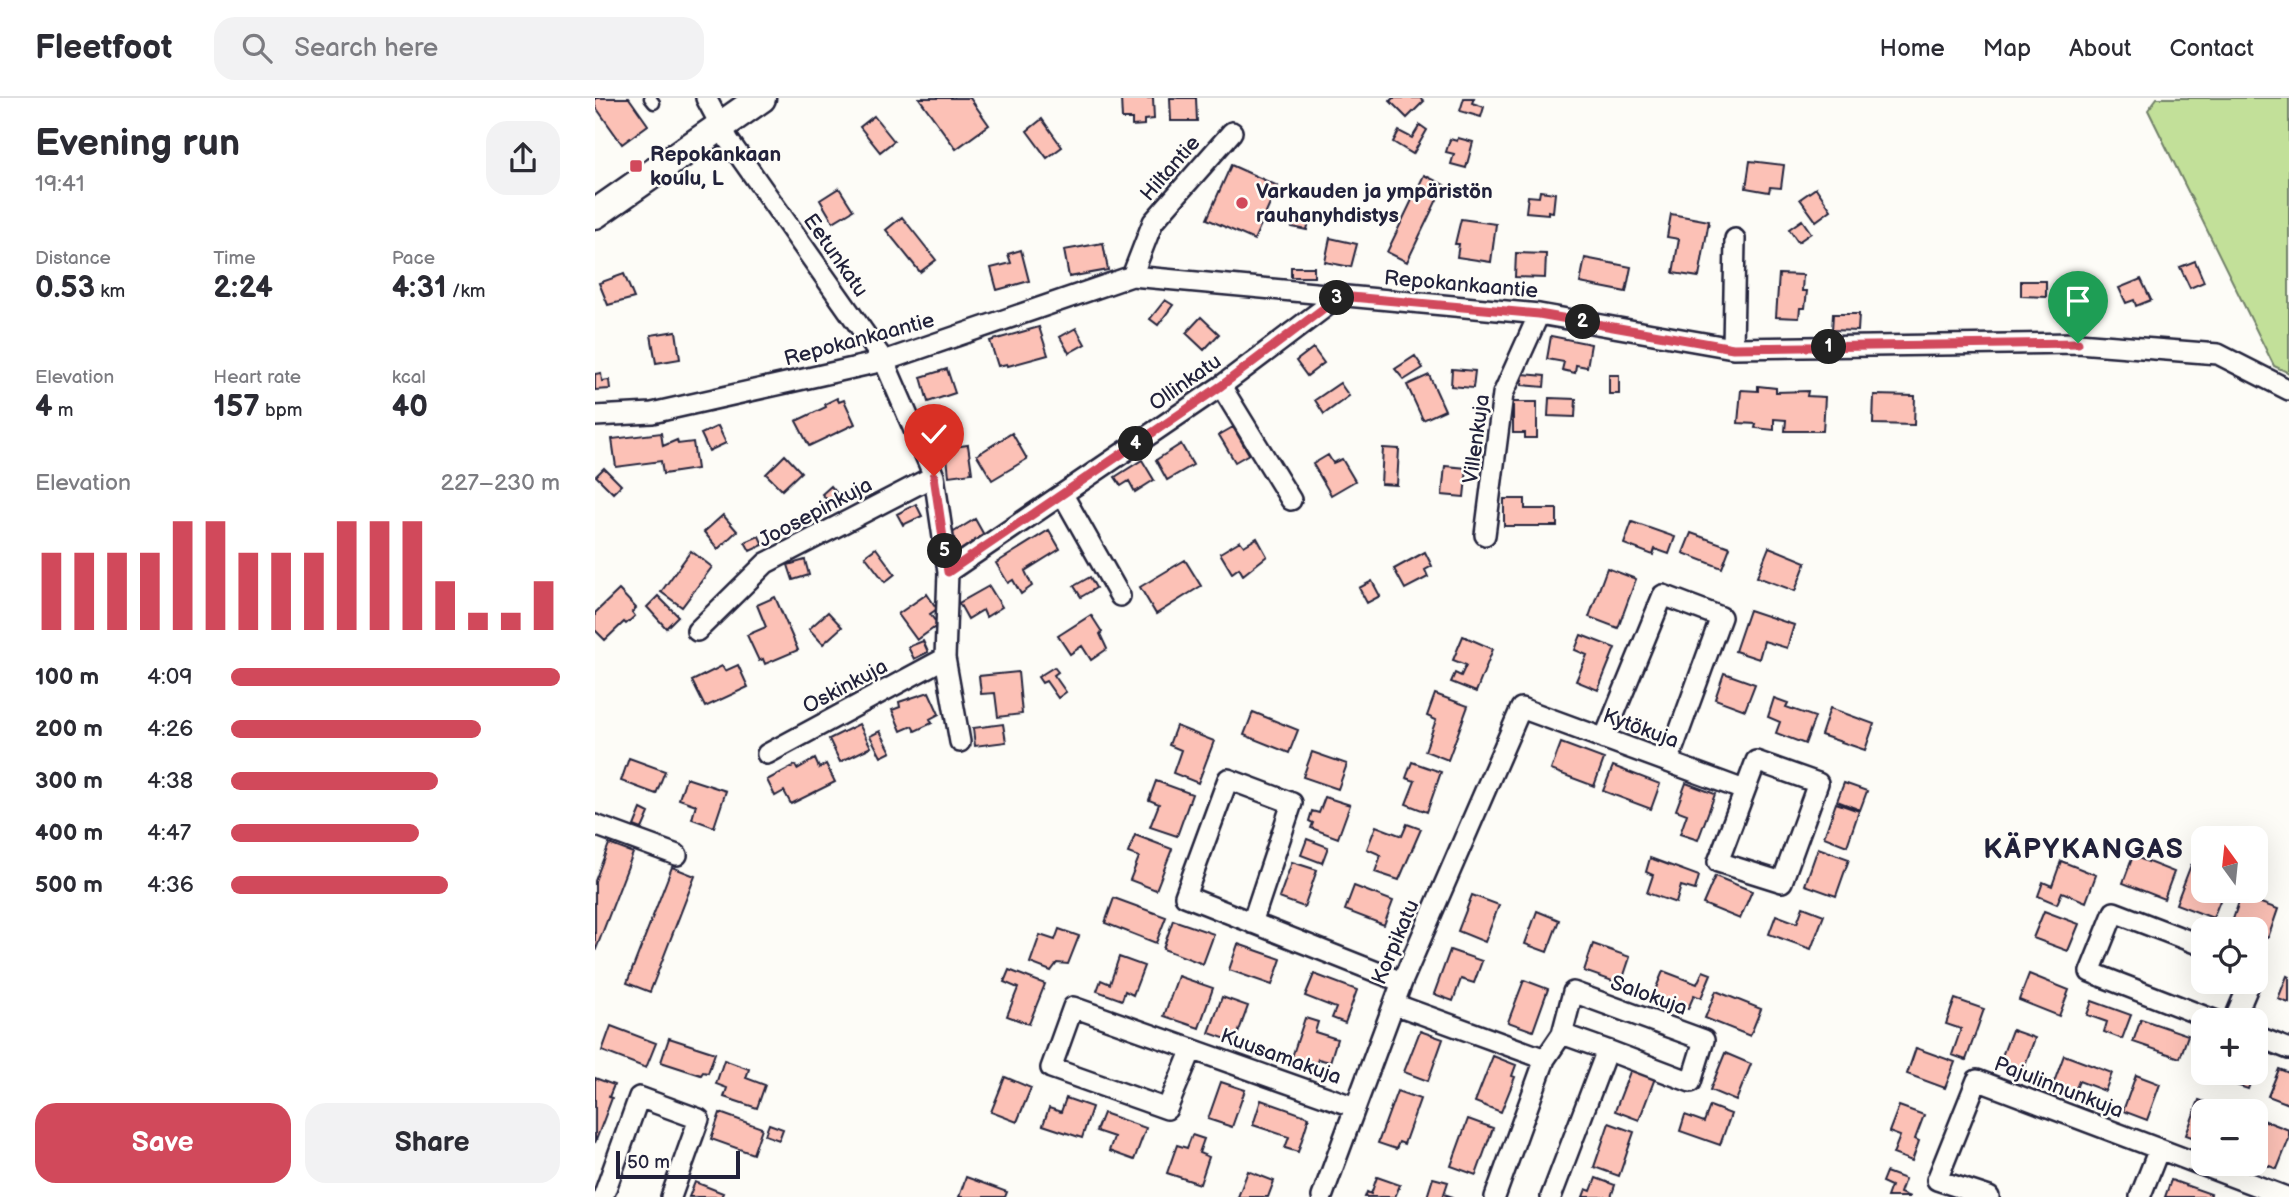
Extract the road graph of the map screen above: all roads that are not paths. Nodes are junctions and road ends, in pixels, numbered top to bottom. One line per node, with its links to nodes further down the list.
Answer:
1 (706, 98): 3 (street, Eetunkatu)
2 (761, 98): 3 (main road)
3 (721, 125): 5 (main road); 11 (street, Eetunkatu)
4 (1232, 132): 7 (street, Hiltantie)
5 (595, 214)
6 (1735, 239): 10 (street)
7 (1132, 276): 8 (street, Repokankaantie); 11 (street, Repokankaantie)
8 (1340, 296): 9 (street, Repokankaantie); 12 (street, Ollinkatu)
9 (1539, 314): 10 (street, Repokankaantie); 18 (street, Villenkuja)
10 (1733, 348): 13 (street, Repokankaantie)
11 (884, 360): 14 (street, Repokankaantie); 15 (street, Eetunkatu)
12 (1221, 386): 16 (street, Ollinkatu); 17 (street)
13 (2289, 390)
14 (595, 416)
15 (934, 476): 19 (street, Eetunkatu); 21 (street, Joosepinkuja)
16 (1063, 495): 19 (street, Ollinkatu); 20 (street)
17 (1291, 500)
18 (1485, 535)
19 (948, 572): 22 (street, Eetunkatu)
20 (1120, 596)
21 (697, 631)
22 (945, 658): 25 (street, Eetunkatu); 26 (street, Oskinkuja)
23 (1521, 708): 24 (street, Kytökuja); 33 (street, Korpikatu)
24 (1605, 739): 27 (street, Kytökuja); 27 (street)
25 (960, 742)
26 (767, 754)
27 (1668, 762): 28 (street, Kytökuja)
28 (1744, 790): 28 (street)
29 (595, 825): 30 (street)
30 (677, 855)
31 (1252, 923): 31 (street); 33 (street)
32 (2191, 941): 35 (street)
33 (1402, 982): 34 (street, Korpikatu)
34 (1394, 1004): 41 (street); 42 (street, Korpikatu)
35 (2191, 1011)
36 (1562, 1034): 40 (street, Salokuja); 40 (street, Salokuja); 41 (street, Salokuja)
37 (2268, 1041): 39 (street)
38 (1192, 1049): 38 (street, Kuusamakuja); 42 (street, Kuusamakuja)
39 (2289, 1049)
40 (1607, 1050): 48 (street)
41 (1545, 1059): 47 (street, Salokuja)
42 (1355, 1107): 46 (street, Korpikatu)
43 (2159, 1149): 49 (street, Pajulinnunkuja); 50 (street); 51 (street, Pajulinnunkuja)
44 (603, 1197): 45 (street)
45 (671, 1197)
46 (1322, 1197)
47 (1495, 1197)
48 (1551, 1197)
49 (1989, 1197)
50 (2140, 1197)
51 (2286, 1197)

